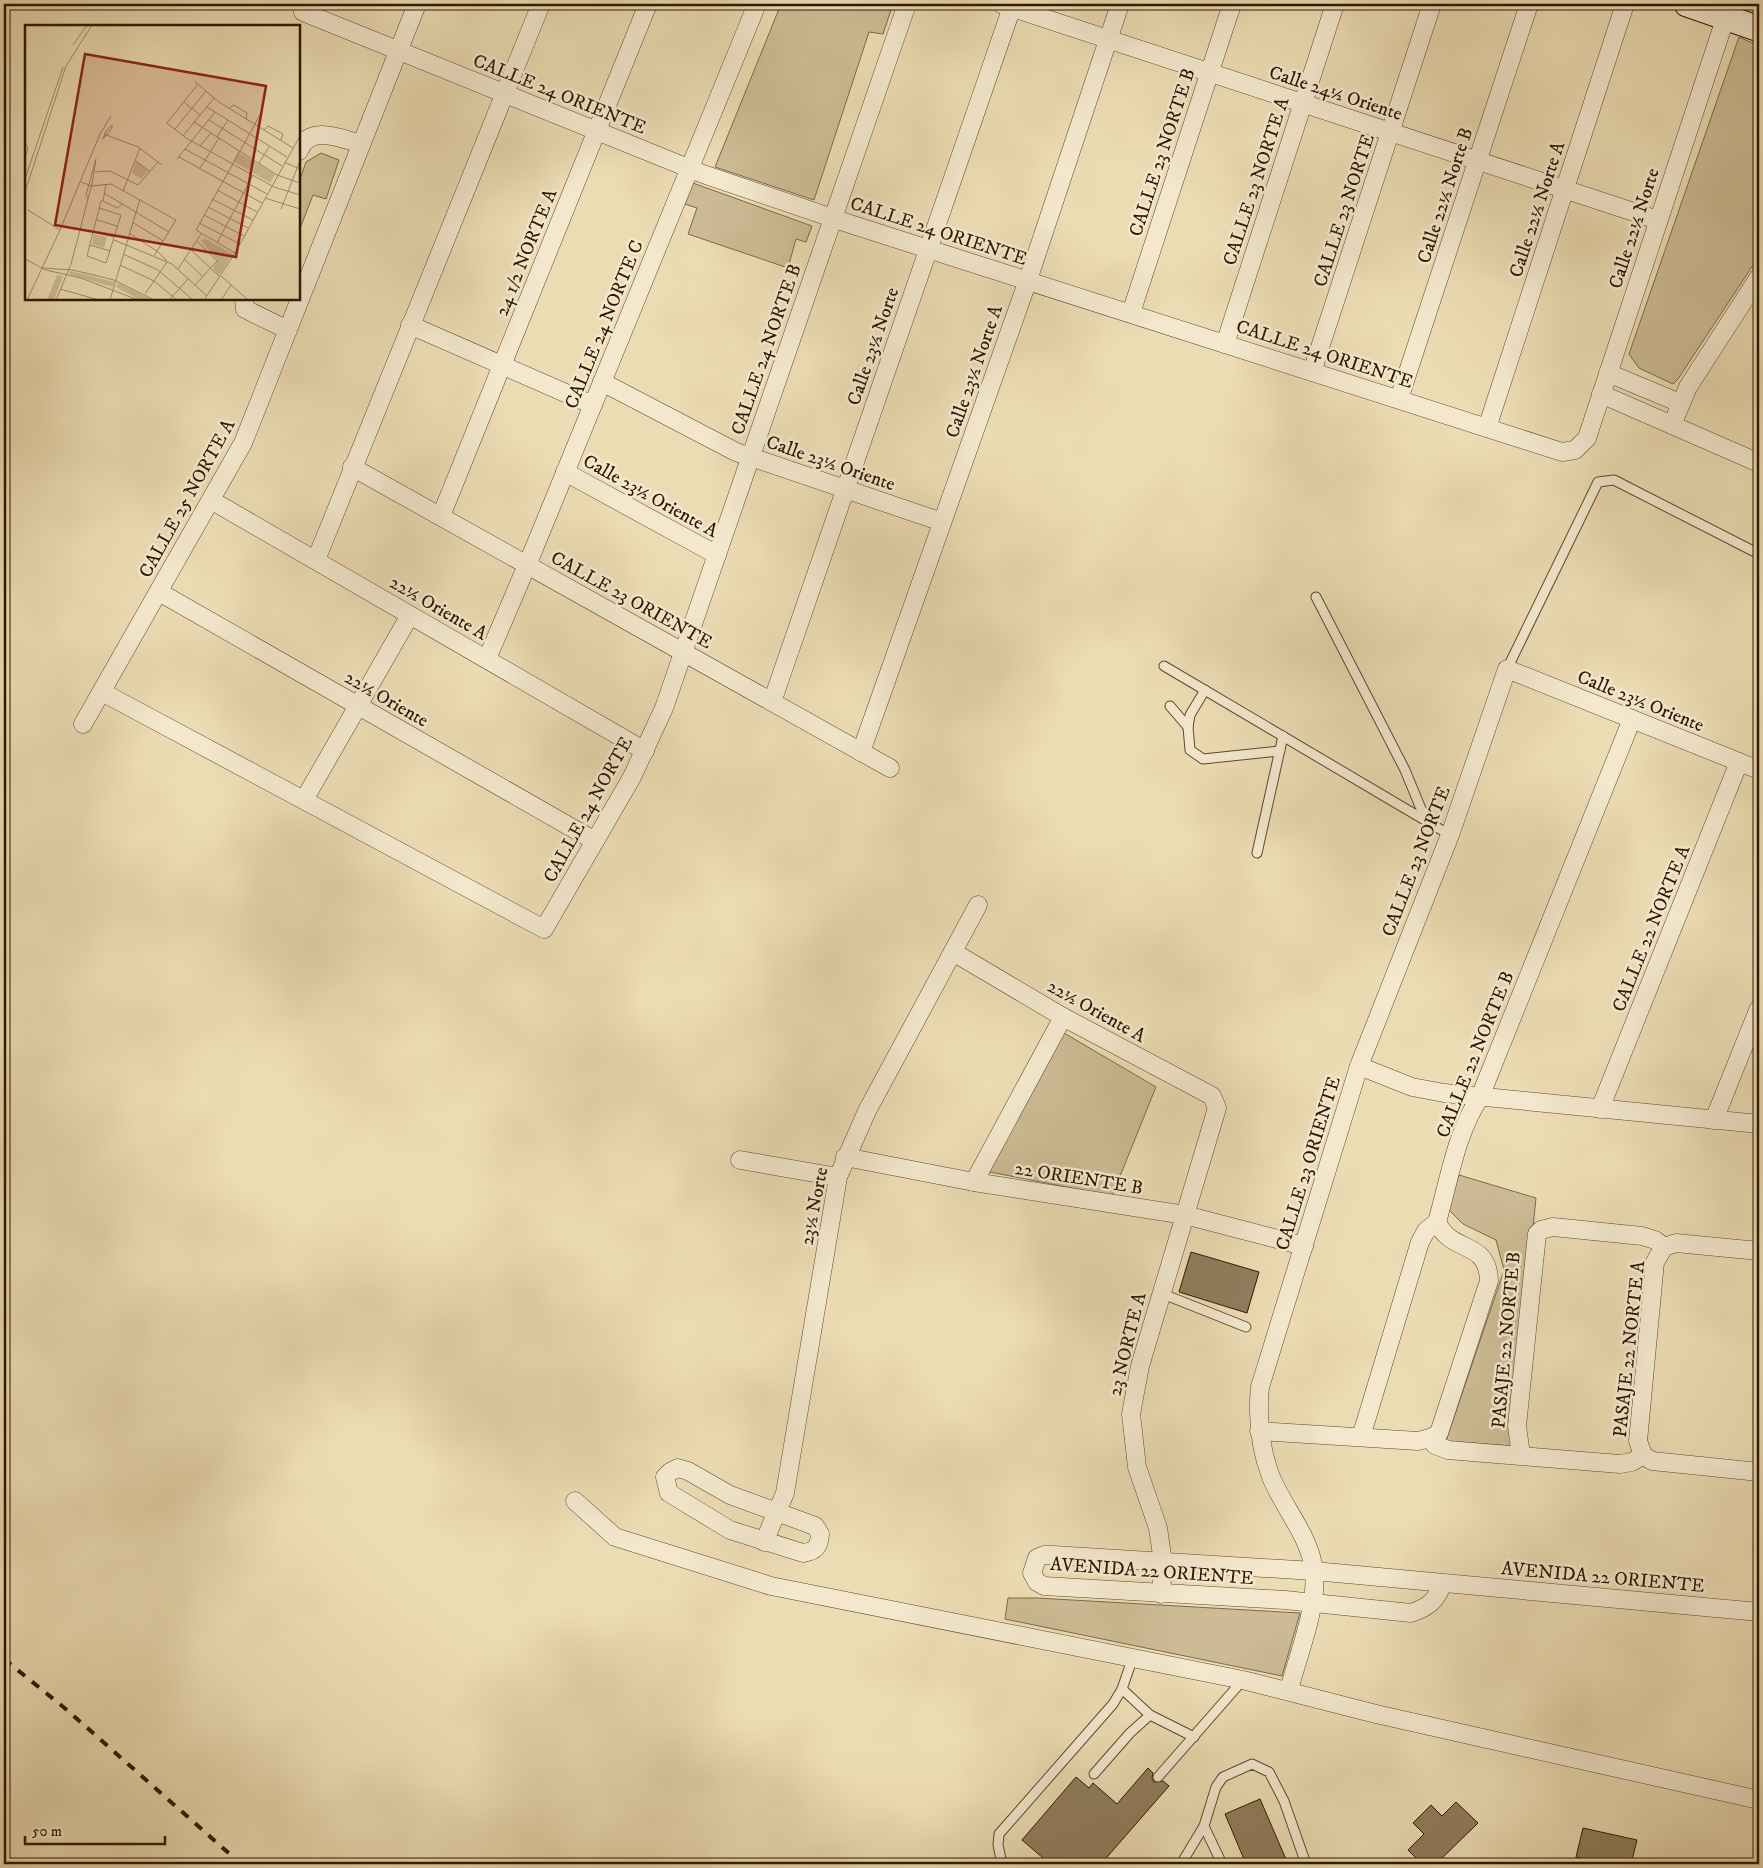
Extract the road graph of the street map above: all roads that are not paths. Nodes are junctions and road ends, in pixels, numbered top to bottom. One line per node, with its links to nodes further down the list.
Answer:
1 (417, 4): 18 (street, CALLE 25 NORTE A)
2 (541, 4): 20 (street)
3 (648, 4): 22 (street, 24 1/2 NORTE A)
4 (757, 4): 27 (street, CALLE 24 NORTE C)
5 (907, 4): 29 (street, CALLE 24 NORTE B)
6 (1120, 4): 17 (street, Calle 23½ Norte A)
7 (1232, 4): 19 (street, CALLE 23 NORTE B)
8 (1335, 4): 21 (street, CALLE 23 NORTE A)
9 (1432, 4): 23 (street, CALLE 23 NORTE)
10 (1529, 4): 26 (street, Calle 22½ Norte B)
11 (1625, 4): 28 (street, Calle 22½ Norte A)
12 (1686, 4): 15 (street)
13 (1008, 5): 17 (street, Calle 24½ Oriente); 31 (street, Calle 23½ Norte)
14 (303, 12): 18 (street, CALLE 24 ORIENTE)
15 (1726, 16): 16 (street); 30 (street, Calle 22½ Norte)
16 (1759, 29)
17 (1108, 39): 19 (street, Calle 24½ Oriente); 33 (street, Calle 23½ Norte A)
18 (399, 49): 20 (street, CALLE 24 ORIENTE); 24 (street, CALLE 25 NORTE A)
19 (1209, 73): 21 (street, Calle 24½ Oriente); 37 (street, CALLE 23 NORTE B)
20 (505, 93): 22 (street, CALLE 24 ORIENTE); 38 (street)
21 (1303, 104): 23 (street, Calle 24½ Oriente); 40 (street, CALLE 23 NORTE A)
22 (597, 131): 27 (street, CALLE 24 ORIENTE); 41 (street, 24 1/2 NORTE A)
23 (1390, 132): 26 (street, Calle 24½ Oriente); 42 (street, CALLE 23 NORTE)
24 (361, 144): 25 (street); 34 (street, CALLE 25 NORTE A)
25 (300, 149)
26 (1477, 161): 28 (street, Calle 24½ Oriente); 46 (street, Calle 22½ Norte B)
27 (690, 169): 29 (street, CALLE 24 ORIENTE); 44 (street, CALLE 24 NORTE C)
28 (1565, 190): 30 (street, Calle 24½ Oriente); 50 (street, Calle 22½ Norte A)
29 (833, 218): 31 (street, CALLE 24 ORIENTE); 52 (street, CALLE 24 NORTE B)
30 (1658, 220): 43 (street, Calle 22½ Norte)
31 (928, 249): 33 (street, CALLE 24 ORIENTE); 56 (street, Calle 23½ Norte)
32 (1759, 276): 47 (street)
33 (1028, 280): 37 (street, CALLE 24 ORIENTE); 59 (street, Calle 23½ Norte A)
34 (300, 299)
35 (244, 300): 39 (street)
36 (300, 300): 39 (street, CALLE 25 NORTE A)
37 (1131, 312): 40 (street, CALLE 24 ORIENTE)
38 (410, 325): 41 (street); 54 (street)
39 (288, 330): 57 (street, CALLE 25 NORTE A)
40 (1225, 344): 42 (street, CALLE 24 ORIENTE)
41 (502, 365): 48 (street); 58 (street, 24 1/2 NORTE A)
42 (1312, 372): 46 (street, CALLE 24 ORIENTE)
43 (1608, 373): 45 (street, Calle 22½ Norte); 47 (street)
44 (602, 382): 48 (street, CALLE 24 NORTE C); 52 (street, Calle 23½ Oriente)
45 (1601, 394): 49 (street); 51 (street, Calle 22½ Norte)
46 (1399, 399): 50 (street, CALLE 24 ORIENTE)
47 (1680, 403): 49 (street)
48 (593, 405): 55 (street, CALLE 24 NORTE C)
49 (1672, 425): 53 (street)
50 (1488, 428): 51 (street, CALLE 24 ORIENTE)
51 (1575, 450)
52 (750, 458): 56 (street, Calle 23½ Oriente); 61 (street, CALLE 24 NORTE B)
53 (1759, 463)
54 (352, 467): 58 (street, CALLE 23 ORIENTE); 62 (street)
55 (566, 472): 61 (street, Calle 23½ Oriente A); 63 (street, CALLE 24 NORTE C)
56 (845, 489): 59 (street, Calle 23½ Oriente); 73 (street, Calle 23½ Norte)
57 (211, 500): 62 (street, 22½ Oriente A); 64 (street, CALLE 25 NORTE A)
58 (441, 516): 63 (street, CALLE 23 ORIENTE)
59 (942, 522): 83 (street, Calle 23½ Norte A)
60 (1759, 554): 70 (lane)
61 (717, 555): 67 (street, CALLE 24 NORTE B)
62 (316, 560): 66 (street, 22½ Oriente A)
63 (527, 565): 67 (street, CALLE 23 ORIENTE); 68 (street, CALLE 24 NORTE C)
64 (159, 592): 72 (street, CALLE 25 NORTE A); 74 (street, 22½ Oriente)
65 (1316, 597): 88 (lane)
66 (410, 615): 68 (street, 22½ Oriente A); 74 (street)
67 (683, 652): 73 (street, CALLE 23 ORIENTE); 76 (street, CALLE 24 NORTE B)
68 (487, 659): 81 (street, 22½ Oriente A)
69 (1164, 666): 71 (lane)
70 (1507, 669): 77 (street, Calle 23½ Oriente); 89 (street, CALLE 23 NORTE)
71 (1205, 690): 79 (lane); 80 (lane)
72 (102, 692): 78 (street, CALLE 25 NORTE A); 87 (street)
73 (772, 702): 83 (street, CALLE 23 ORIENTE)
74 (358, 706): 87 (street); 90 (street, 22½ Oriente)
75 (1170, 706): 79 (lane)
76 (664, 708): 81 (street, CALLE 24 NORTE)
77 (1632, 719): 84 (street, Calle 23½ Oriente); 97 (street, CALLE 22 NORTE B)
78 (83, 724)
79 (1188, 727): 82 (lane)
80 (1283, 736): 82 (lane); 88 (lane)
81 (645, 750): 90 (street, CALLE 24 NORTE)
82 (1280, 751): 91 (lane)
83 (861, 752): 85 (street, CALLE 23 ORIENTE)
84 (1739, 762): 86 (street, Calle 23½ Oriente); 99 (street, CALLE 22 NORTE A)
85 (890, 768)
86 (1759, 770)
87 (304, 800): 90 (street, CALLE 24 NORTE)
88 (1426, 821): 89 (lane)
89 (1450, 835): 96 (street, CALLE 23 NORTE)
90 (595, 841)
91 (1257, 853)
92 (978, 905): 93 (street, 23½ Norte)
93 (953, 952): 95 (street, 22½ Oriente A); 102 (street, 23½ Norte)
94 (1759, 1008): 100 (street)
95 (1063, 1017): 98 (street, 22½ Oriente A); 105 (street)
96 (1359, 1066): 97 (street, CALLE 23 ORIENTE); 108 (street, CALLE 23 ORIENTE)
97 (1480, 1097): 99 (street, CALLE 23 ORIENTE); 107 (street, CALLE 22 NORTE B)
98 (1217, 1108): 106 (street, 23 NORTE A)
99 (1600, 1109): 100 (street, CALLE 23 ORIENTE)
100 (1714, 1120): 101 (street, CALLE 23 ORIENTE)
101 (1759, 1124)
102 (845, 1157): 104 (street, 23½ Norte); 105 (street, 22 ORIENTE B)
103 (740, 1160): 104 (street)
104 (838, 1177): 120 (street, 23½ Norte)
105 (974, 1182): 106 (street, 22 ORIENTE B)
106 (1185, 1215): 108 (street, 22 ORIENTE B); 111 (street, 23 NORTE A)
107 (1437, 1222): 114 (street, CALLE 22 NORTE B); 115 (street)
108 (1304, 1246): 113 (street, CALLE 23 ORIENTE)
109 (1664, 1247): 110 (street); 116 (street, PASAJE 22 NORTE B); 117 (street, PASAJE 22 NORTE A)
110 (1759, 1251)
111 (1162, 1288): 112 (lane); 122 (street, 23 NORTE A)
112 (1246, 1327)
113 (1259, 1431): 114 (street); 123 (street, CALLE 23 ORIENTE)
114 (1361, 1437): 115 (street)
115 (1430, 1438): 116 (street)
116 (1521, 1455): 117 (street)
117 (1643, 1455): 118 (street)
118 (1759, 1472)
119 (574, 1501): 128 (street)
120 (777, 1514): 121 (street, 23½ Norte); 121 (street); 121 (street)
121 (764, 1542)
122 (1163, 1562): 123 (street, AVENIDA 22 ORIENTE); 125 (street, 23 NORTE A); 125 (street, AVENIDA 22 ORIENTE)
123 (1314, 1571): 124 (street, AVENIDA 22 ORIENTE); 126 (street, CALLE 23 ORIENTE)
124 (1443, 1582): 126 (street, AVENIDA 22 ORIENTE); 127 (street, AVENIDA 22 ORIENTE)
125 (1161, 1594): 126 (street, AVENIDA 22 ORIENTE)
126 (1312, 1603): 131 (street, CALLE 23 ORIENTE)
127 (1759, 1612)
128 (1133, 1657): 129 (street); 130 (lane)
129 (1243, 1680): 131 (street); 133 (lane)
130 (1122, 1688): 132 (lane); 138 (lane)
131 (1289, 1690): 136 (street)
132 (1150, 1716): 133 (lane); 134 (lane)
133 (1194, 1737): 135 (lane)
134 (1094, 1774)
135 (1158, 1777)
136 (1759, 1800)
137 (1204, 1826): 139 (lane); 140 (lane); 141 (lane)
138 (1002, 1864)
139 (1181, 1864)
140 (1222, 1864)
141 (1306, 1864)

